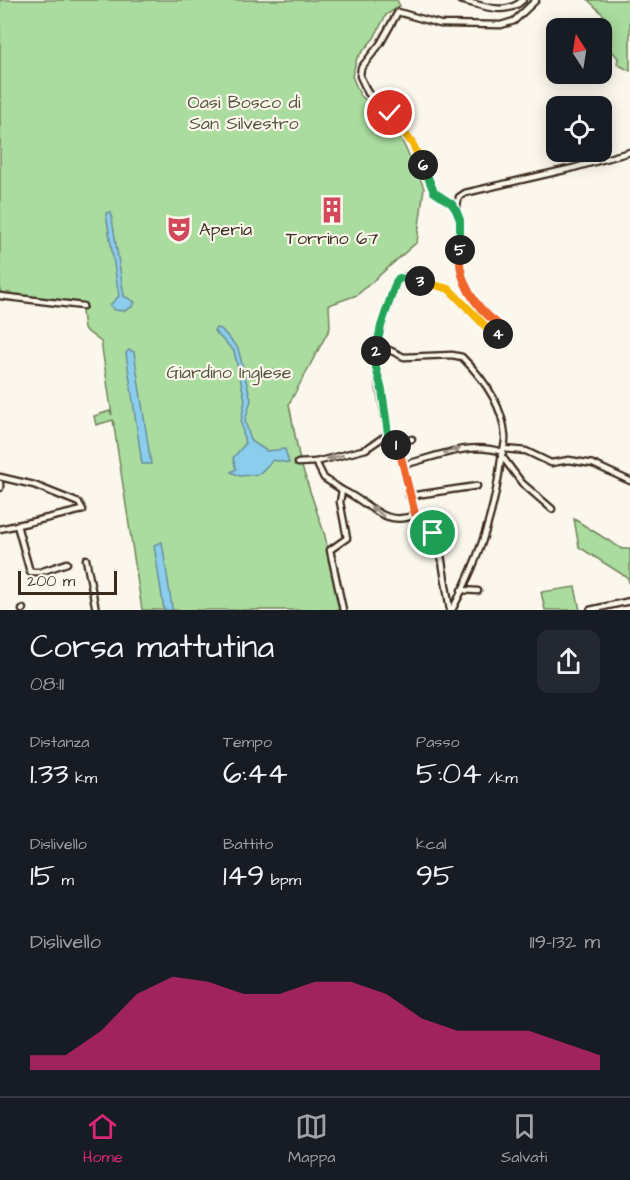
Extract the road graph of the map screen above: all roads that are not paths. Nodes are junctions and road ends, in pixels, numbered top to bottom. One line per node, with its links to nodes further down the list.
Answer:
1 (460, 0): 2 (street)
2 (523, 0)
3 (536, 0): 6 (street)
4 (630, 152): 5 (street)
5 (459, 197): 6 (street); 7 (street)
6 (443, 198): 7 (street)
7 (456, 210): 10 (street)
8 (0, 296): 9 (street)
9 (83, 306)
10 (378, 342): 11 (street); 14 (street)
11 (388, 434): 13 (street); 15 (street, one-way to 15)
12 (412, 439): 13 (street)
13 (399, 450): 17 (street)
14 (503, 452): 17 (street, one-way to 14); 19 (street); 25 (street); 31 (street)
15 (316, 462): 16 (street); 23 (street)
16 (298, 463)
17 (403, 465): 24 (street)
18 (0, 477): 27 (street)
19 (630, 481)
20 (0, 483): 22 (street)
21 (477, 486): 24 (street)
22 (0, 488)
23 (342, 490): 26 (street, one-way to 23); 35 (street)
24 (409, 496): 26 (street)
25 (552, 509)
26 (416, 515): 36 (street)
27 (16, 525): 28 (street); 30 (street)
28 (0, 529)
29 (86, 559): 34 (street)
30 (67, 563)
31 (461, 590): 32 (street); 36 (street)
32 (478, 591)
33 (630, 601): 37 (street)
34 (96, 610)
35 (343, 610)
36 (451, 610)
37 (590, 610)

